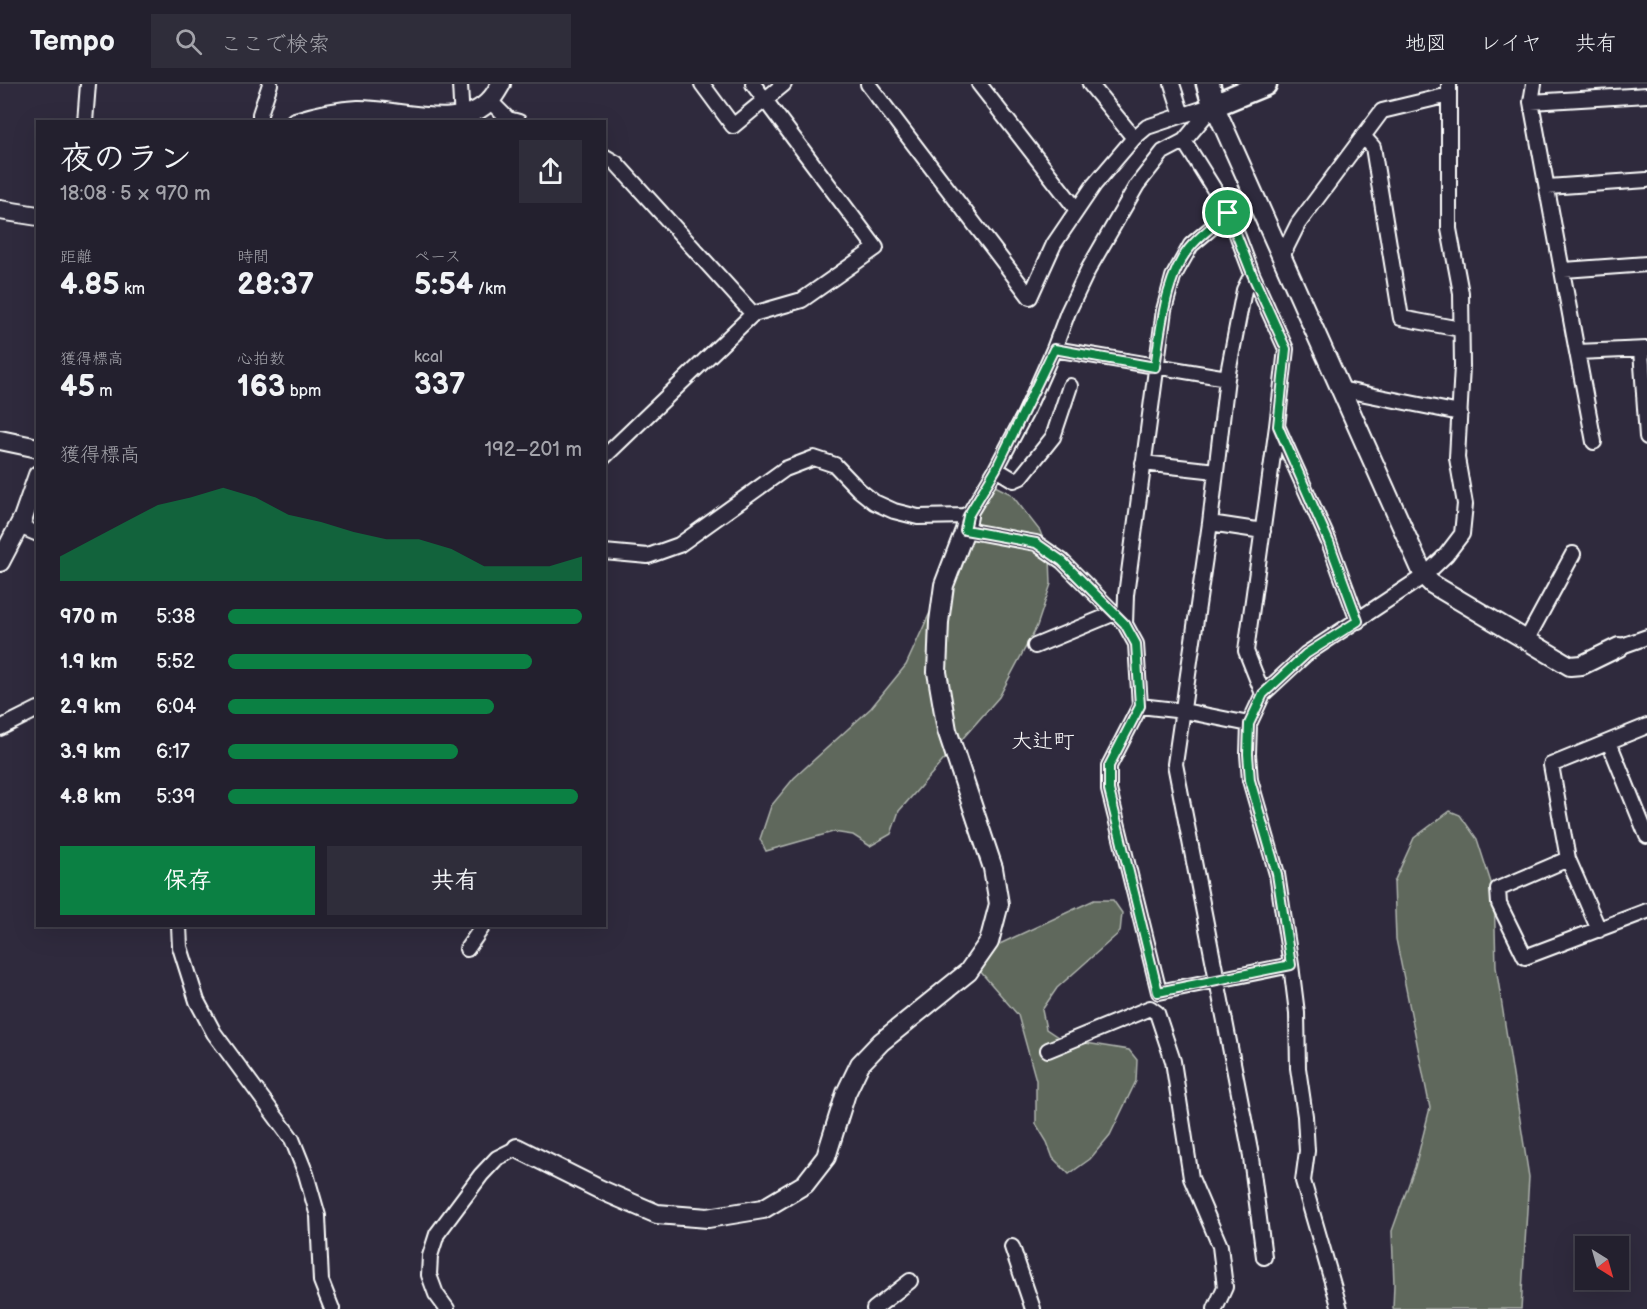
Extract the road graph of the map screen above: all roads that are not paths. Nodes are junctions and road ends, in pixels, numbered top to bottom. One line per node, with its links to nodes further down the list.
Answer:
1 (88, 84): 22 (street)
2 (270, 84): 23 (street)
3 (460, 84): 21 (street)
4 (501, 84): 18 (street)
5 (702, 84): 17 (street)
6 (753, 84): 17 (street)
7 (784, 84): 17 (street)
8 (868, 84): 33 (street)
9 (979, 84): 33 (street)
10 (1090, 84): 27 (street)
11 (1172, 84): 20 (street)
12 (1264, 84): 15 (main road)
13 (1534, 84): 19 (street)
14 (1449, 90): 26 (street); 41 (street)
15 (1211, 94): 20 (street); 28 (street); 36 (street)
16 (1647, 95): 19 (street)
17 (766, 100): 40 (street)
18 (490, 101): 21 (street); 25 (street)
19 (1532, 102): 31 (street)
20 (1182, 115): 27 (street)
21 (462, 119): 24 (street)
22 (84, 120)
23 (260, 120)
24 (303, 120)
25 (512, 120)
26 (1364, 136): 36 (street); 41 (street)
27 (1134, 138): 33 (street)
28 (1184, 141): 34 (street); 42 (street)
29 (606, 157): 40 (street)
30 (1647, 180): 31 (street)
31 (1548, 187): 38 (street)
32 (0, 210): 35 (street)
33 (1077, 210)
34 (1228, 213): 39 (street); 45 (street)
35 (36, 216)
36 (1282, 256): 48 (street)
37 (1647, 264): 38 (street)
38 (1564, 270): 44 (street)
39 (1252, 274): 46 (street); 50 (street)
40 (753, 314): 55 (street)
41 (1460, 329): 49 (street)
42 (1054, 349): 45 (street); 57 (street)
43 (1644, 350): 44 (street); 51 (street)
44 (1577, 352): 53 (street)
45 (1155, 367): 46 (street); 56 (street)
46 (1227, 378): 58 (street)
47 (1070, 386): 57 (street)
48 (1340, 389): 49 (street); 68 (street)
49 (1460, 413): 68 (street)
50 (1278, 426): 63 (street); 70 (street)
51 (1647, 437)
52 (0, 440): 54 (street)
53 (1594, 442)
54 (36, 448)
55 (606, 455)
56 (1143, 463): 58 (street); 71 (street)
57 (996, 469): 60 (street)
58 (1216, 471): 61 (street)
59 (36, 480): 62 (street)
60 (967, 523): 65 (street); 69 (street); 94 (street)
61 (1210, 523): 63 (street); 79 (street)
62 (19, 526): 64 (street); 67 (street)
63 (1263, 531): 76 (street)
64 (36, 533)
65 (606, 552)
66 (1573, 554): 73 (street)
67 (0, 562)
68 (1424, 576): 70 (street); 73 (street)
69 (1114, 613): 71 (street); 74 (street)
70 (1358, 621): 76 (street)
71 (1125, 624): 77 (street)
72 (1647, 637): 75 (street)
73 (1527, 639): 75 (street)
74 (1035, 646)
75 (1619, 647)
76 (1263, 694): 80 (street)
77 (1140, 706): 79 (street); 92 (street)
78 (36, 710): 82 (street)
79 (1184, 711): 80 (street); 92 (street)
80 (1249, 724): 91 (street)
81 (1647, 726): 83 (street)
82 (0, 728)
83 (1609, 742): 84 (street); 85 (street)
84 (1647, 837)
85 (1568, 860): 89 (street); 89 (street)
86 (1647, 911): 89 (street)
87 (179, 927): 98 (street)
88 (482, 927): 90 (street)
89 (1599, 930)
90 (467, 949)
91 (1291, 965): 92 (street); 103 (street)
92 (1217, 978): 96 (street)
93 (1048, 1050): 102 (street)
94 (517, 1148): 99 (street)
95 (1012, 1247): 101 (street)
96 (1264, 1257)
97 (910, 1281): 100 (street)
98 (332, 1309)
99 (447, 1309)
100 (874, 1309)
101 (1033, 1309)
102 (1215, 1309)
103 (1340, 1309)

